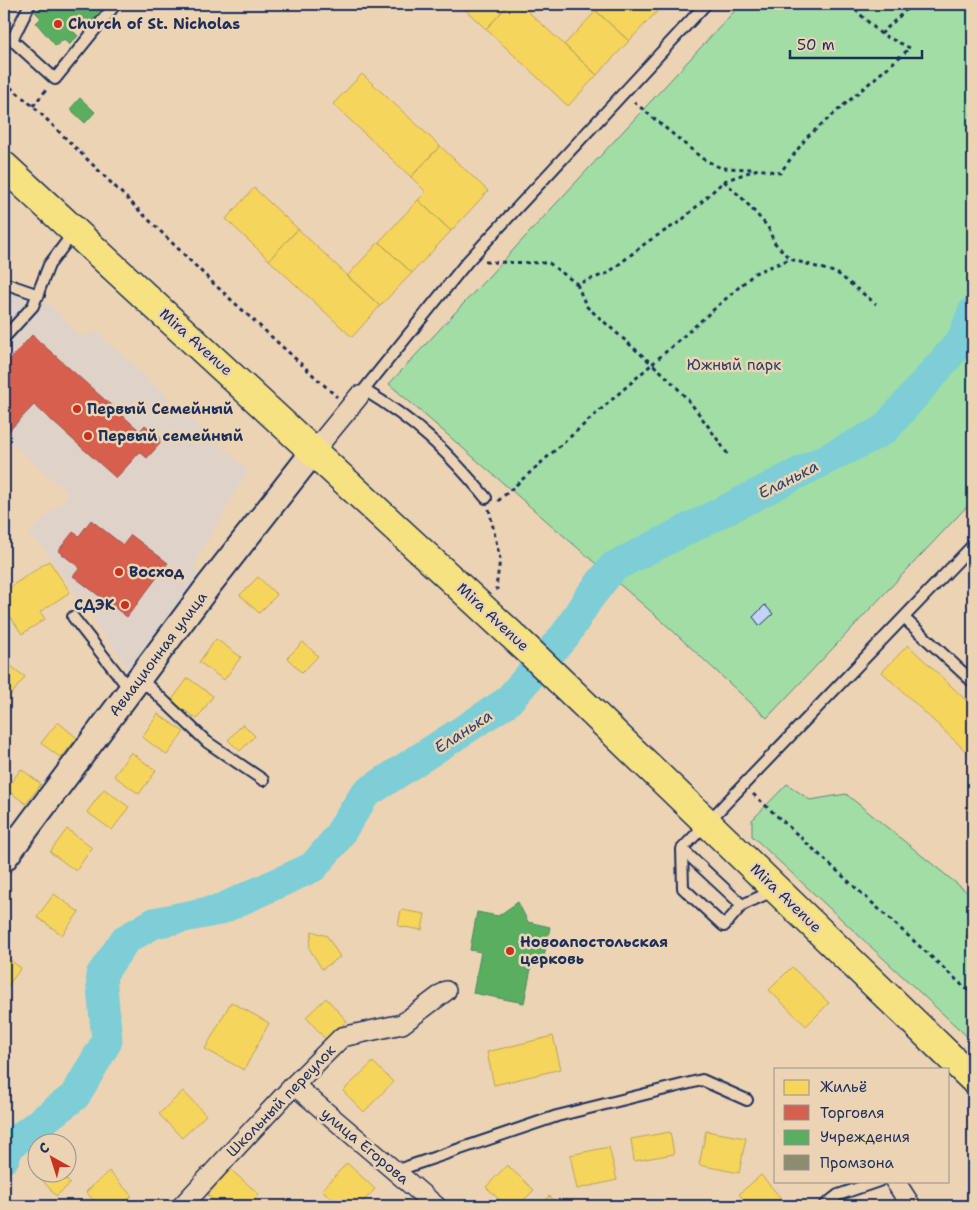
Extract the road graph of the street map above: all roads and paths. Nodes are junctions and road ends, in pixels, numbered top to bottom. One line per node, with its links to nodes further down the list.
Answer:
1 (30, 4): 7 (lane)
2 (114, 4): 7 (lane)
3 (706, 4): 9 (lane)
4 (849, 4): 6 (path)
5 (912, 4): 6 (path)
6 (881, 34): 12 (path)
7 (55, 78): 10 (path)
8 (4, 82): 10 (path)
9 (624, 93): 12 (path); 16 (lane)
10 (32, 106): 23 (path)
11 (4, 166): 14 (main road, Mira Avenue)
12 (758, 169): 13 (path)
13 (724, 181): 15 (path); 18 (path)
14 (74, 231): 19 (lane); 24 (main road, Mira Avenue)
15 (790, 259): 20 (path); 22 (path)
16 (467, 262): 18 (path); 23 (lane)
17 (4, 283): 19 (lane)
18 (577, 284): 22 (path)
19 (39, 295): 21 (lane)
20 (876, 304)
21 (4, 338)
22 (652, 364): 25 (path); 26 (path)
23 (357, 398): 24 (street); 26 (lane)
24 (314, 450): 32 (street, Авиационная улица); 35 (main road, Mira Avenue)
25 (729, 456)
26 (486, 498): 28 (path)
27 (973, 545): 30 (lane)
28 (496, 588)
29 (73, 617): 32 (lane)
30 (905, 619): 31 (lane); 34 (lane)
31 (973, 682)
32 (136, 685): 33 (lane); 37 (street, Авиационная улица)
33 (264, 780)
34 (744, 785): 35 (lane); 41 (path)
35 (707, 822): 36 (lane); 38 (main road, Mira Avenue)
36 (682, 849): 39 (lane); 39 (lane)
37 (4, 859)
38 (777, 889): 39 (lane); 42 (main road, Mira Avenue)
39 (742, 905)
40 (446, 991): 43 (street, Школьный переулок)
41 (973, 995)
42 (973, 1079)
43 (294, 1085): 45 (street, улица Егорова); 48 (street, Школьный переулок)
44 (747, 1100): 45 (lane)
45 (395, 1171): 49 (street, улица Егорова)
46 (876, 1182): 50 (lane)
47 (896, 1182): 51 (street)
48 (182, 1206)
49 (436, 1206)
50 (824, 1206)
51 (912, 1206)

